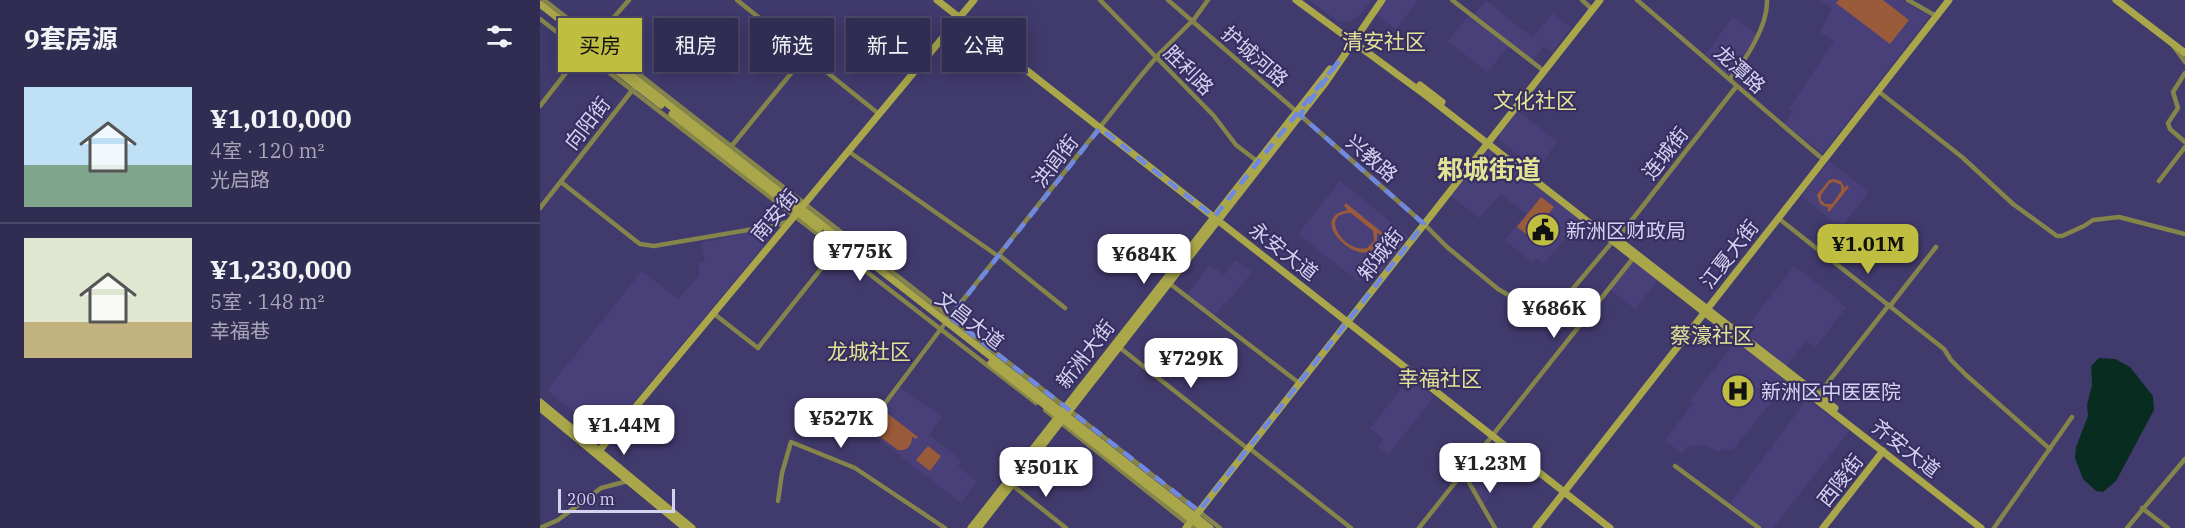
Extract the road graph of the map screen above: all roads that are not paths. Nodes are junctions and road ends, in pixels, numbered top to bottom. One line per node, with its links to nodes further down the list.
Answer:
1 (544, 0): 25 (street)
2 (629, 0): 26 (street)
3 (737, 0): 27 (street)
4 (937, 0): 24 (main road, 永安大道)
5 (974, 0): 24 (main road, 南安街)
6 (1100, 0): 36 (street, 胜利路)
7 (1167, 0): 30 (street, 护城河路)
8 (1208, 0): 30 (street, 洪闾街)
9 (1296, 0): 33 (main road, 齐安大道)
10 (1305, 0): 33 (main road, 齐安大道)
11 (1382, 0): 33 (main road, 新洲大街)
12 (1452, 0): 38 (street)
13 (1582, 0): 21 (street)
14 (1600, 0): 21 (main road, 邾城街)
15 (1637, 0): 45 (street, 龙潭路)
16 (1767, 0): 45 (street)
17 (1908, 0): 23 (street)
18 (1949, 0): 23 (main road, 江夏大街)
19 (2116, 0): 34 (main road)
20 (540, 4): 29 (main road, 文昌大道)
21 (1592, 9): 38 (main road, 邾城街)
22 (540, 10): 31 (main road, 文昌大道)
23 (1936, 16): 48 (main road, 江夏大街)
24 (960, 17): 51 (main road, 南安街); 52 (main road, 永安大道)
25 (562, 18)
26 (613, 18)
27 (760, 18)
28 (540, 19): 32 (street)
29 (558, 19)
30 (1192, 22): 36 (street, 洪闾街); 50 (street, 护城河路)
31 (558, 23)
32 (558, 29)
33 (1354, 39): 50 (main road, 新洲大街); 53 (main road, 齐安大道)
34 (2173, 44): 35 (main road); 37 (street)
35 (2185, 53)
36 (1156, 58): 52 (street, 洪闾街); 59 (street, 胜利路)
37 (2185, 62)
38 (1544, 71): 53 (main road, 邾城街)
39 (567, 72): 49 (street)
40 (617, 72): 47 (main road, 文昌大道)
41 (625, 72): 56 (main road, 文昌大道)
42 (792, 72): 56 (street)
43 (827, 72): 51 (street)
44 (2185, 73): 54 (street)
45 (1730, 79): 46 (street, 龙潭路)
46 (1737, 87): 58 (street, 龙潭路); 68 (street, 连城街)
47 (634, 88): 61 (street, 向阳街); 63 (main road, 文昌大道)
48 (1878, 91): 58 (main road, 江夏大街); 67 (street)
49 (540, 106)
50 (1298, 113): 59 (main road, 新洲大街); 64 (main road, 新洲大街); 66 (street, 兴教路)
51 (879, 114): 57 (main road, 南安街)
52 (1100, 128): 64 (main road, 永安大道); 71 (street, 洪闾街)
53 (1489, 141): 66 (main road, 邾城街); 68 (main road, 齐安大道)
54 (2185, 142)
55 (2185, 147): 60 (street)
56 (730, 149): 63 (main road, 文昌大道)
57 (848, 151): 63 (main road, 南安街); 71 (street)
58 (1824, 160): 65 (main road, 江夏大街)
59 (1257, 161): 64 (main road, 新洲大街)
60 (2159, 181)
61 (561, 182): 62 (street, 向阳街); 63 (street)
62 (540, 208)
63 (797, 212): 69 (main road, 文昌大道); 77 (main road, 南安街); 79 (main road, 文昌大道)
64 (1216, 218): 73 (main road, 新洲大街); 78 (main road, 永安大道); 85 (main road, 新洲大街)
65 (1778, 218): 74 (street); 76 (main road, 江夏大街)
66 (1424, 224): 68 (street, 连城街); 78 (main road, 邾城街)
67 (2185, 234)
68 (1615, 240): 72 (main road, 齐安大道); 76 (main road, 齐安大道)
69 (838, 247): 77 (street); 79 (main road, 文昌大道)
70 (1936, 247): 74 (street)
71 (998, 256): 75 (street); 79 (street, 洪闾街)
72 (1634, 257): 76 (main road, 齐安大道); 88 (street)
73 (1169, 283): 80 (main road, 新洲大街); 81 (street)
74 (1889, 306): 82 (street); 90 (street)
75 (1065, 308)
76 (1706, 311): 82 (main road, 齐安大道); 92 (main road, 齐安大道); 98 (main road, 江夏大街)
77 (713, 313): 91 (main road, 南安街)
78 (1347, 322): 81 (main road, 邾城街); 88 (main road, 永安大道)
79 (945, 323): 85 (main road, 文昌大道); 87 (street, 洪闾街)
80 (1119, 347): 85 (main road, 新洲大街); 89 (street)
81 (1299, 383): 89 (main road, 邾城街)
82 (1818, 395): 121 (main road, 齐安大道)
83 (540, 402): 91 (main road)
84 (540, 408): 96 (main road)
85 (1063, 415): 97 (main road, 新洲大街); 101 (main road, 文昌大道); 107 (main road, 新洲大街)
86 (2072, 417): 90 (street)
87 (865, 430)
88 (1492, 435): 95 (street); 98 (main road, 永安大道)
89 (1248, 448): 101 (main road, 邾城街); 102 (street)
90 (2050, 449): 122 (street)
91 (599, 451): 105 (main road)
92 (1882, 451): 119 (main road, 西陵街); 120 (main road, 齐安大道)
93 (2185, 459): 100 (street)
94 (1675, 466): 118 (street)
95 (1463, 472): 114 (street); 115 (street)
96 (628, 481): 103 (street); 104 (main road)
97 (1012, 485): 108 (main road, 新洲大街); 109 (street)
98 (1564, 492): 116 (main road, 江夏大街); 117 (main road, 永安大道)
99 (778, 501): 106 (street)
100 (2142, 508): 123 (street); 124 (street)
101 (1192, 521): 110 (main road, 文昌大道); 111 (main road, 文昌大道); 112 (street)
102 (1343, 526): 113 (street)
103 (540, 527)
104 (685, 528)
105 (692, 528)
106 (945, 528)
107 (971, 528)
108 (978, 528)
109 (1066, 528)
110 (1202, 528)
111 (1210, 528)
112 (1220, 528)
113 (1351, 528)
114 (1419, 528)
115 (1495, 528)
116 (1536, 528)
117 (1610, 528)
118 (1759, 528)
119 (1823, 528)
120 (1981, 528)
121 (1989, 528)
122 (1994, 528)
123 (2127, 528)
124 (2168, 528)

